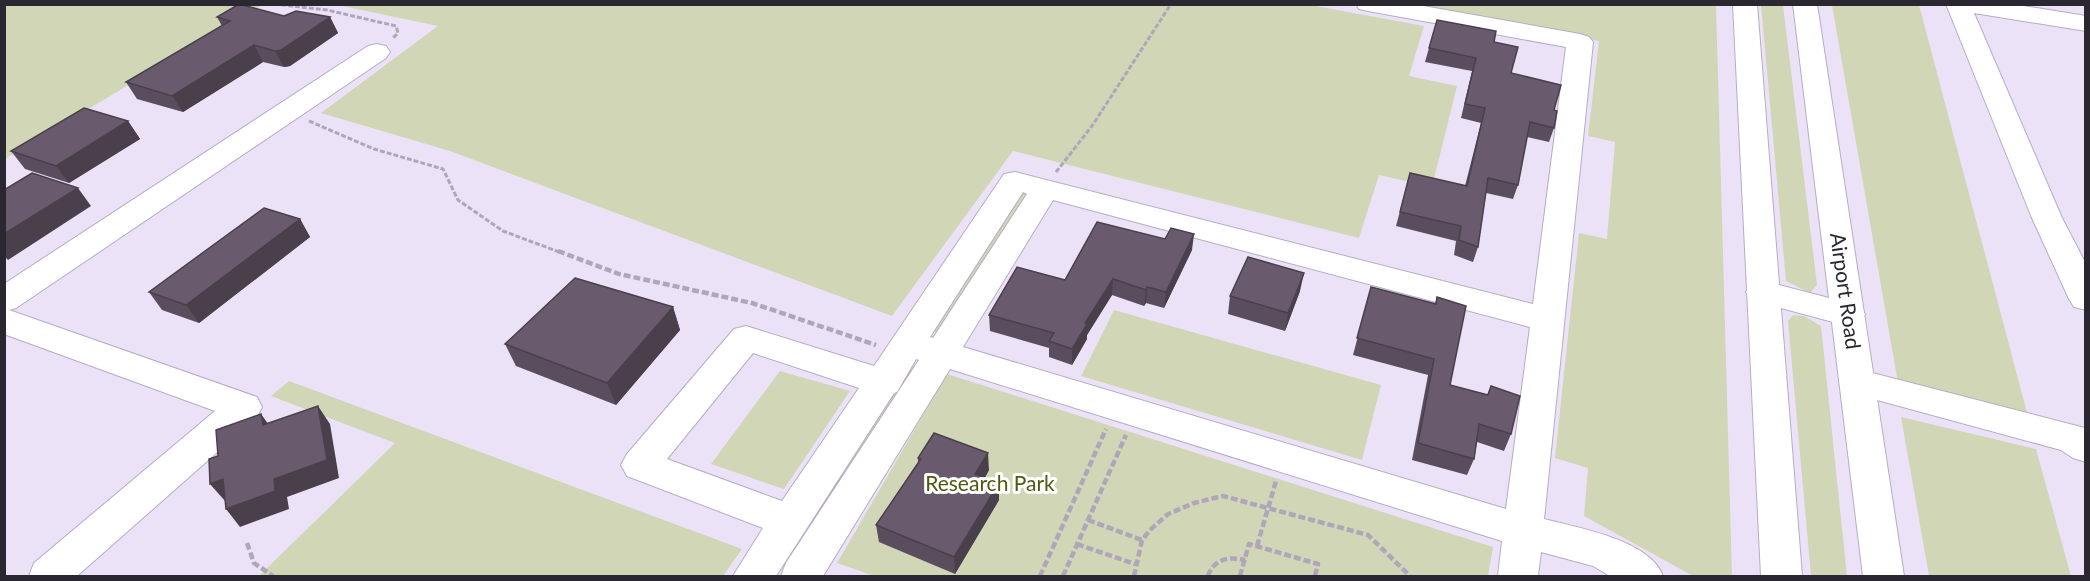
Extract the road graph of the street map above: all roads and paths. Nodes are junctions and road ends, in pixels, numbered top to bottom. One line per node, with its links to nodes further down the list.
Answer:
1 (274, 4): 8 (path)
2 (1171, 4): 10 (path)
3 (1368, 4): 15 (main road)
4 (1745, 4): 11 (main road)
5 (1805, 4): 14 (main road, Airport Road)
6 (1960, 4): 7 (main road); 12 (main road)
7 (2085, 24)
8 (377, 52): 9 (main road)
9 (286, 110): 13 (main road); 17 (path)
10 (1045, 189): 15 (main road); 17 (main road)
11 (1763, 292): 14 (main road); 45 (main road)
12 (2085, 299)
13 (4, 300)
14 (1848, 314): 18 (main road, Airport Road)
15 (1549, 320): 25 (main road)
16 (4, 321): 33 (main road)
17 (909, 359): 19 (main road); 24 (main road); 24 (main road); 35 (main road)
18 (1857, 382): 20 (main road); 46 (main road, Airport Road)
19 (1126, 410): 21 (main road); 23 (path); 36 (path)
20 (2085, 447)
21 (1283, 457): 22 (path); 25 (main road)
22 (1268, 508): 26 (path); 29 (path); 42 (path)
23 (1088, 520): 26 (path); 28 (path)
24 (790, 521): 32 (main road)
25 (1524, 531): 43 (main road); 44 (main road)
26 (1142, 540): 31 (path)
27 (247, 543): 34 (path)
28 (1077, 544): 31 (path); 37 (path)
29 (1257, 546): 30 (path); 41 (path)
30 (1245, 560): 39 (path); 40 (path)
31 (1135, 564): 38 (path)
32 (761, 574)
33 (50, 576)
34 (273, 576)
35 (801, 576)
36 (1040, 576)
37 (1063, 576)
38 (1134, 576)
39 (1208, 576)
40 (1240, 576)
41 (1315, 576)
42 (1410, 576)
43 (1518, 576)
44 (1642, 576)
45 (1782, 576)
46 (1884, 576)

